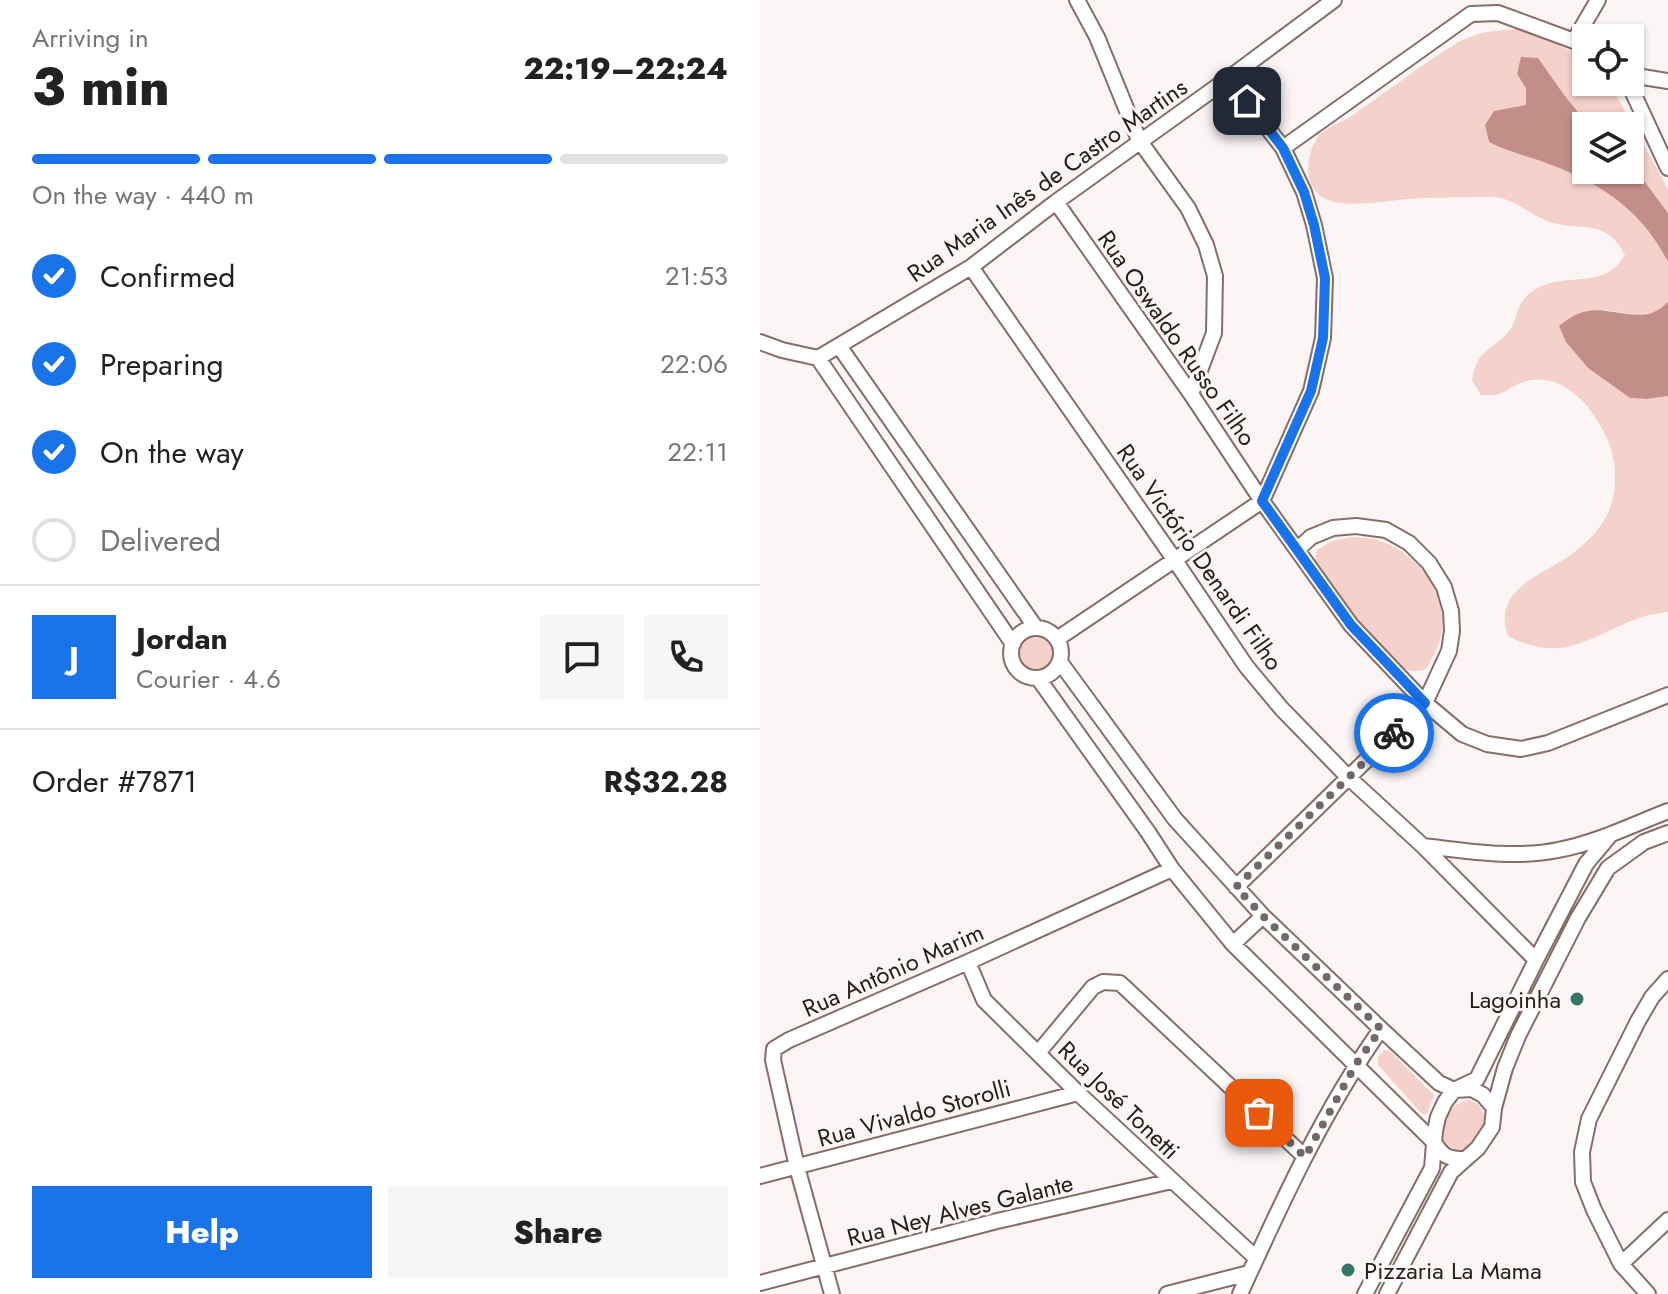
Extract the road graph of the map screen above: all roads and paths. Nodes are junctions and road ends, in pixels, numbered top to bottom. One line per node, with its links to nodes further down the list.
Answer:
1 (1077, 0): 10 (street)
2 (1334, 0): 7 (street, Rua Maria Inês de Castro Martins)
3 (1598, 0): 4 (street)
4 (1588, 24)
5 (1572, 42): 11 (street)
6 (1644, 77): 8 (street)
7 (1229, 78): 10 (street, Rua Maria Inês de Castro Martins); 11 (street)
8 (1668, 81)
9 (1635, 96): 12 (street)
10 (1139, 140): 13 (street, Rua Maria Inês de Castro Martins); 18 (street)
11 (1283, 148): 19 (street)
12 (1668, 168)
13 (1056, 202): 14 (street, Rua Maria Inês de Castro Martins); 18 (street, Rua Oswaldo Russo Filho)
14 (971, 267): 16 (street, Rua Maria Inês de Castro Martins); 21 (street, Rua Victório Denardi Filho)
15 (760, 342): 17 (street)
16 (839, 346): 17 (street, Rua Maria Inês de Castro Martins); 22 (street)
17 (818, 358): 24 (street)
18 (1191, 394): 19 (street, Rua Oswaldo Russo Filho)
19 (1262, 501): 20 (street, Rua Oswaldo Russo Filho); 21 (street)
20 (1298, 549): 28 (street, Rua Oswaldo Russo Filho); 28 (street)
21 (1174, 559): 23 (street); 29 (street, Rua Victório Denardi Filho)
22 (1036, 628): 23 (street); 24 (street)
23 (1057, 639): 25 (street)
24 (1013, 644): 26 (street)
25 (1060, 662): 26 (street); 31 (street)
26 (1038, 678): 32 (street)
27 (1668, 695): 28 (street, Rua Oswaldo Russo Filho)
28 (1425, 703): 29 (street)
29 (1348, 777): 35 (street, Rua Victório Denardi Filho); 37 (street)
30 (1668, 811): 34 (street)
31 (1175, 819): 32 (street); 37 (street)
32 (1148, 832): 36 (street)
33 (1668, 833): 48 (street)
34 (1611, 834): 35 (street); 40 (street)
35 (1423, 846): 40 (street, Rua Victório Denardi Filho)
36 (1172, 869): 39 (street); 41 (street, Rua Antônio Marim)
37 (1236, 887): 38 (street)
38 (1263, 916): 39 (street); 43 (street)
39 (1233, 944): 45 (street)
40 (1536, 960): 46 (street)
41 (968, 962): 44 (street, Rua José Tonetti); 52 (street, Rua Antônio Marim)
42 (1668, 979): 57 (street)
43 (1381, 1029): 45 (street); 46 (street)
44 (1038, 1053): 47 (street, Rua José Tonetti); 50 (street)
45 (1356, 1064): 49 (street); 50 (street)
46 (1454, 1090): 48 (street); 49 (street)
47 (1078, 1093): 52 (street, Rua Vivaldo Storolli); 54 (street, Rua José Tonetti)
48 (1494, 1108): 51 (street)
49 (1434, 1142): 51 (street); 64 (street)
50 (1305, 1157): 56 (street)
51 (1464, 1159): 65 (street)
52 (797, 1167): 53 (street, Rua Vivaldo Storolli); 58 (street, Rua Antônio Marim)
53 (760, 1176)
54 (1172, 1181): 56 (street, Rua José Tonetti); 58 (street, Rua Ney Alves Galante)
55 (1668, 1220): 57 (street)
56 (1256, 1258): 59 (street)
57 (1621, 1264): 66 (street)
58 (825, 1267): 60 (street, Rua Ney Alves Galante); 61 (street, Rua Antônio Marim)
59 (1249, 1273): 62 (street); 63 (street)
60 (760, 1283)
61 (832, 1294)
62 (1167, 1294)
63 (1240, 1294)
64 (1365, 1294)
65 (1387, 1294)
66 (1648, 1294)

